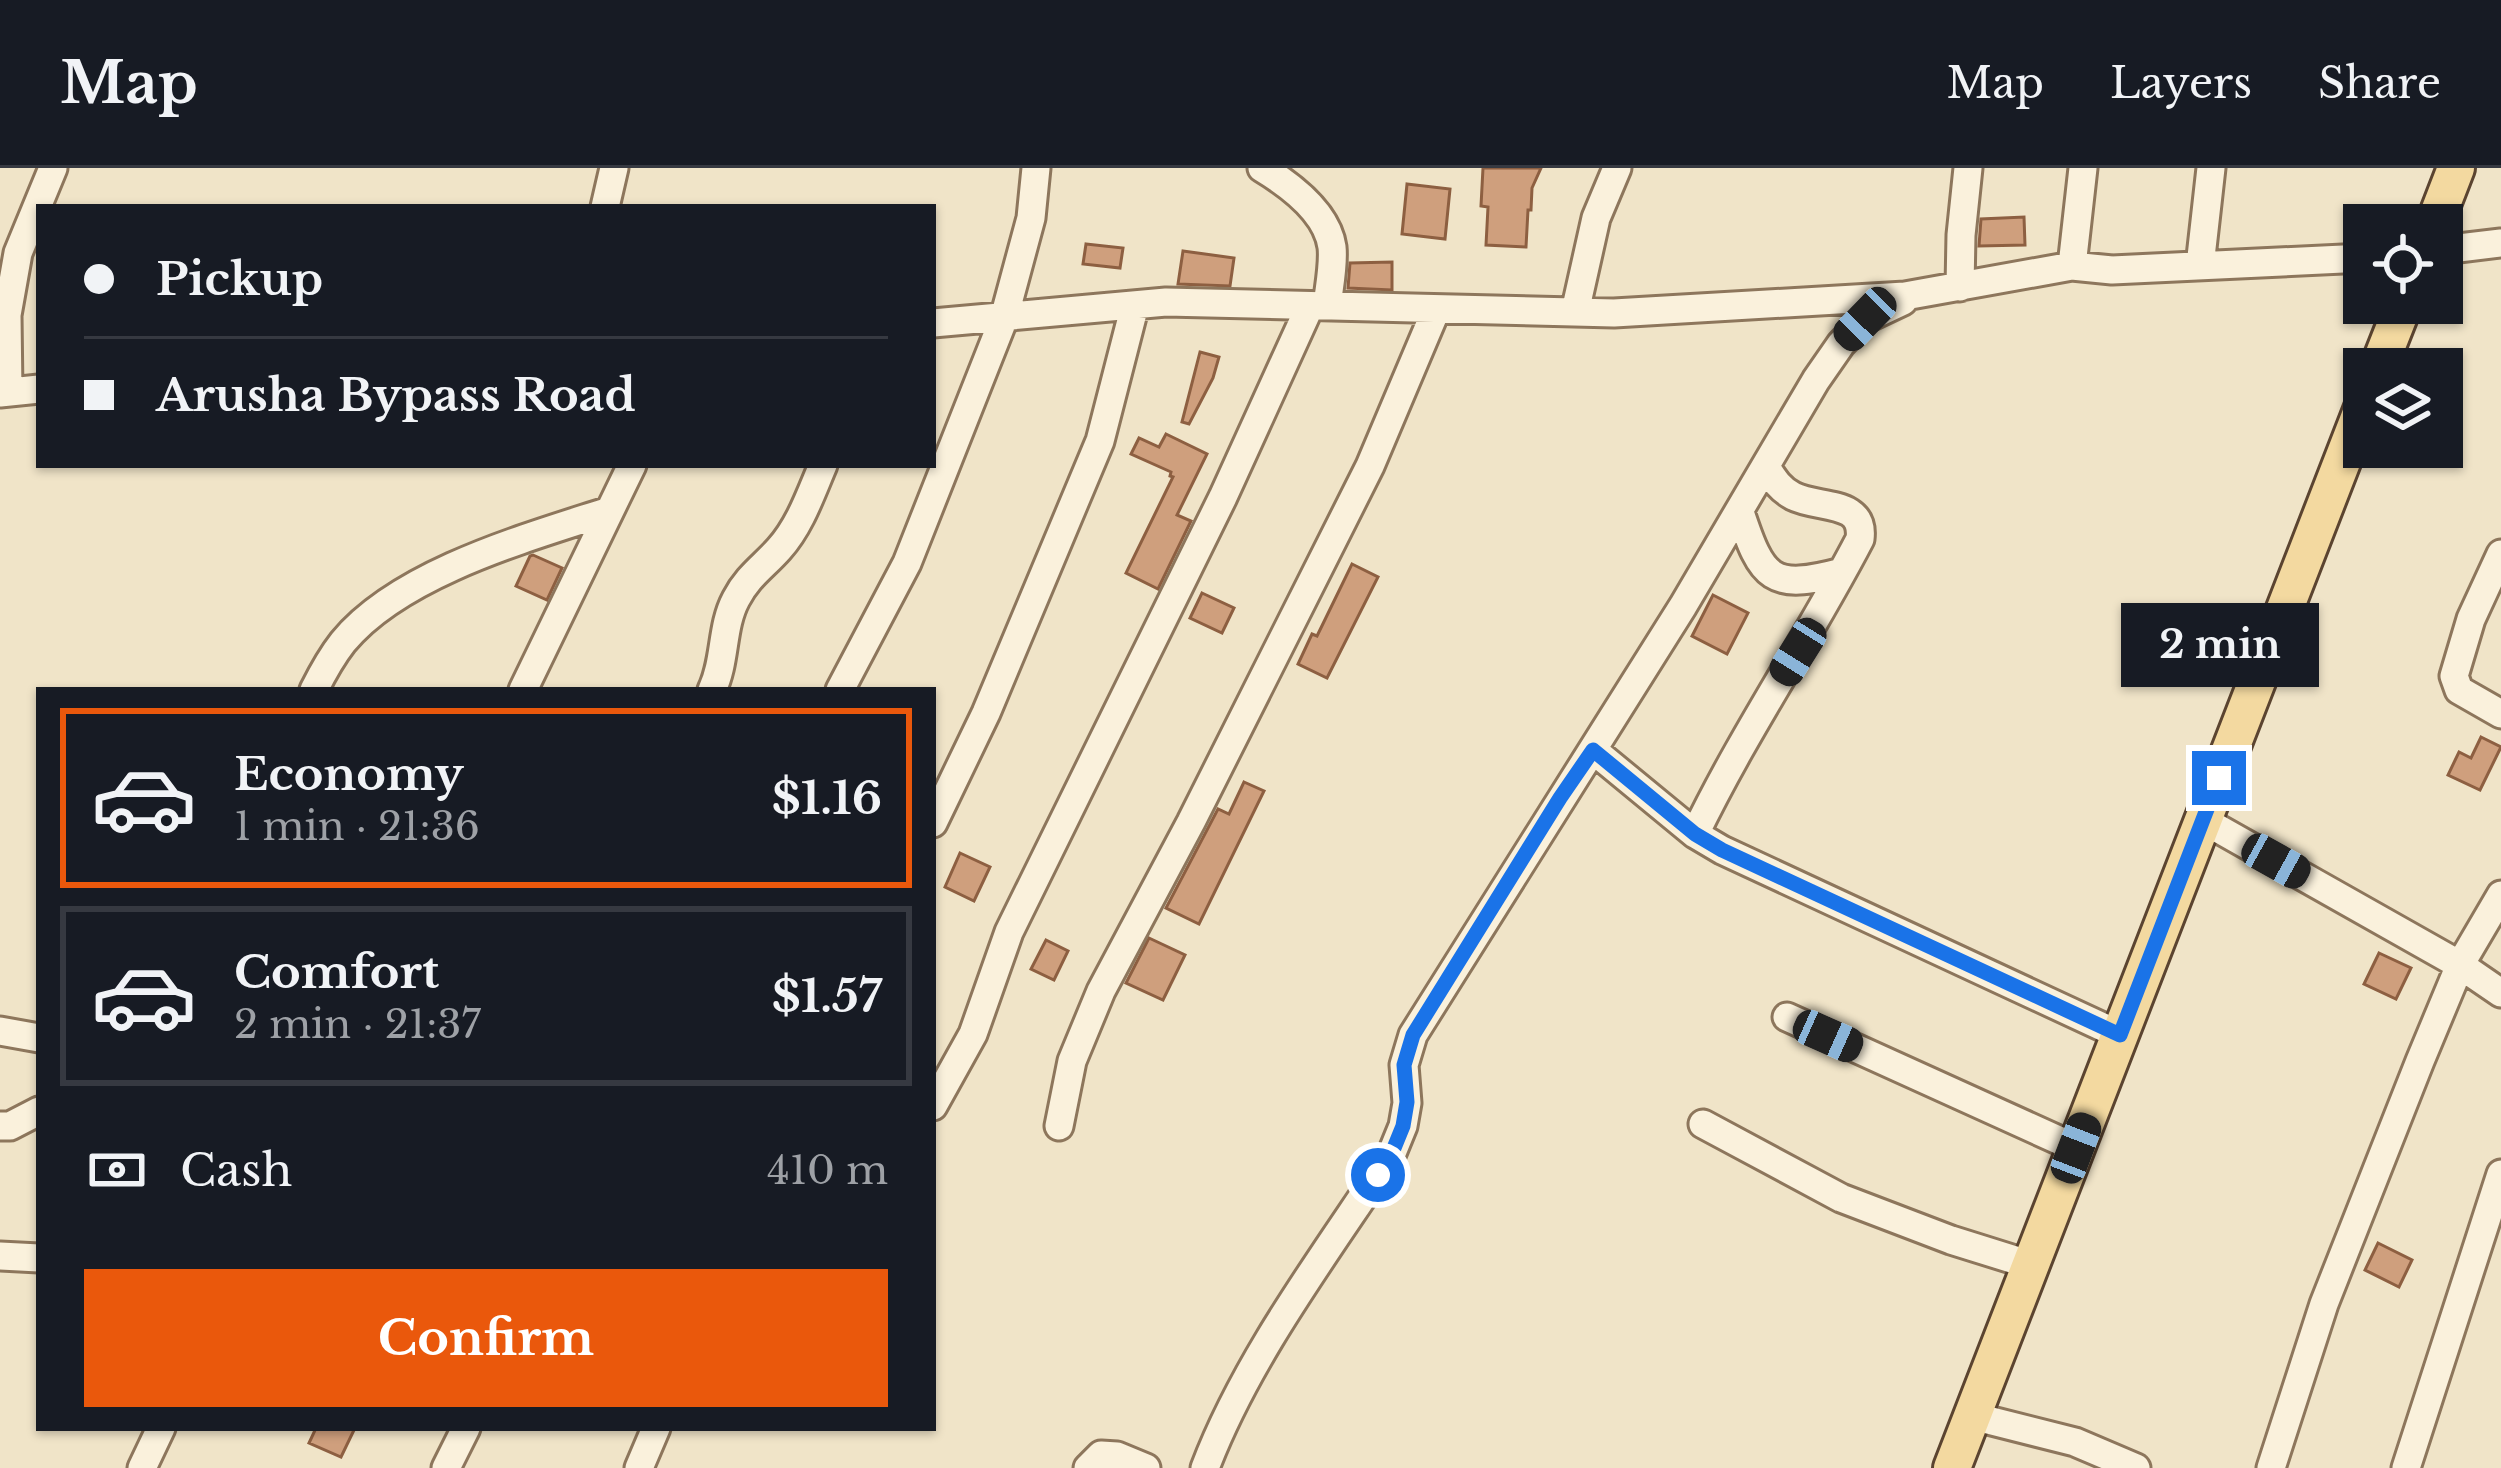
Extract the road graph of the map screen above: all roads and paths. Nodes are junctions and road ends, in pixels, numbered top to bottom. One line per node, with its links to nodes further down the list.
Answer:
1 (614, 168): 10 (street)
2 (1036, 168): 23 (street)
3 (1262, 168): 20 (street)
4 (1617, 168): 22 (street)
5 (1967, 168): 17 (street)
6 (2084, 168): 15 (street)
7 (2211, 168): 16 (street)
8 (2456, 168): 11 (main road)
9 (45, 175): 26 (street)
10 (606, 204)
11 (2442, 204)
12 (2501, 243): 13 (street)
13 (2463, 248)
14 (2343, 259): 16 (street)
15 (2072, 266): 16 (street); 17 (street)
16 (2200, 266)
17 (1960, 287): 18 (street)
18 (1917, 294): 22 (street); 28 (street)
19 (1135, 305): 20 (street); 23 (street); 41 (street)
20 (1319, 306): 21 (street); 51 (street)
21 (1436, 310): 22 (street); 55 (street)
22 (1575, 312)
23 (1004, 318): 24 (street); 38 (street)
24 (936, 322)
25 (36, 388): 26 (street)
26 (4, 393)
27 (2343, 459): 42 (main road)
28 (1766, 467): 32 (street); 34 (street)
29 (630, 468): 31 (street)
30 (822, 468): 37 (street)
31 (609, 511): 35 (street); 36 (street)
32 (1740, 512): 34 (street); 40 (street)
33 (2501, 554): 39 (street)
34 (1842, 572): 43 (street)
35 (316, 687)
36 (524, 687)
37 (713, 687)
38 (842, 687)
39 (2501, 714)
40 (1593, 750): 43 (street); 70 (street)
41 (936, 817)
42 (2203, 820): 45 (street); 49 (main road)
43 (1695, 834): 49 (street)
44 (2501, 895): 45 (street)
45 (2460, 965): 46 (street); 73 (street)
46 (2501, 993)
47 (1787, 1017): 56 (street)
48 (0, 1030): 50 (street)
49 (2120, 1035): 56 (main road)
50 (36, 1037)
51 (936, 1101)
52 (36, 1113): 54 (street)
53 (1703, 1124): 60 (street)
54 (0, 1126)
55 (1059, 1126)
56 (2076, 1148): 60 (main road)
57 (2501, 1174): 74 (street)
58 (0, 1256): 59 (street)
59 (36, 1258)
60 (2030, 1265): 61 (main road)
61 (1972, 1416): 71 (main road); 72 (street)
62 (160, 1431): 65 (street)
63 (464, 1431): 66 (street)
64 (655, 1431): 67 (street)
65 (142, 1468)
66 (446, 1468)
67 (639, 1468)
68 (1088, 1468): 69 (street)
69 (1146, 1468)
70 (1205, 1468)
71 (1952, 1468)
72 (2136, 1468)
73 (2271, 1468)
74 (2406, 1468)

